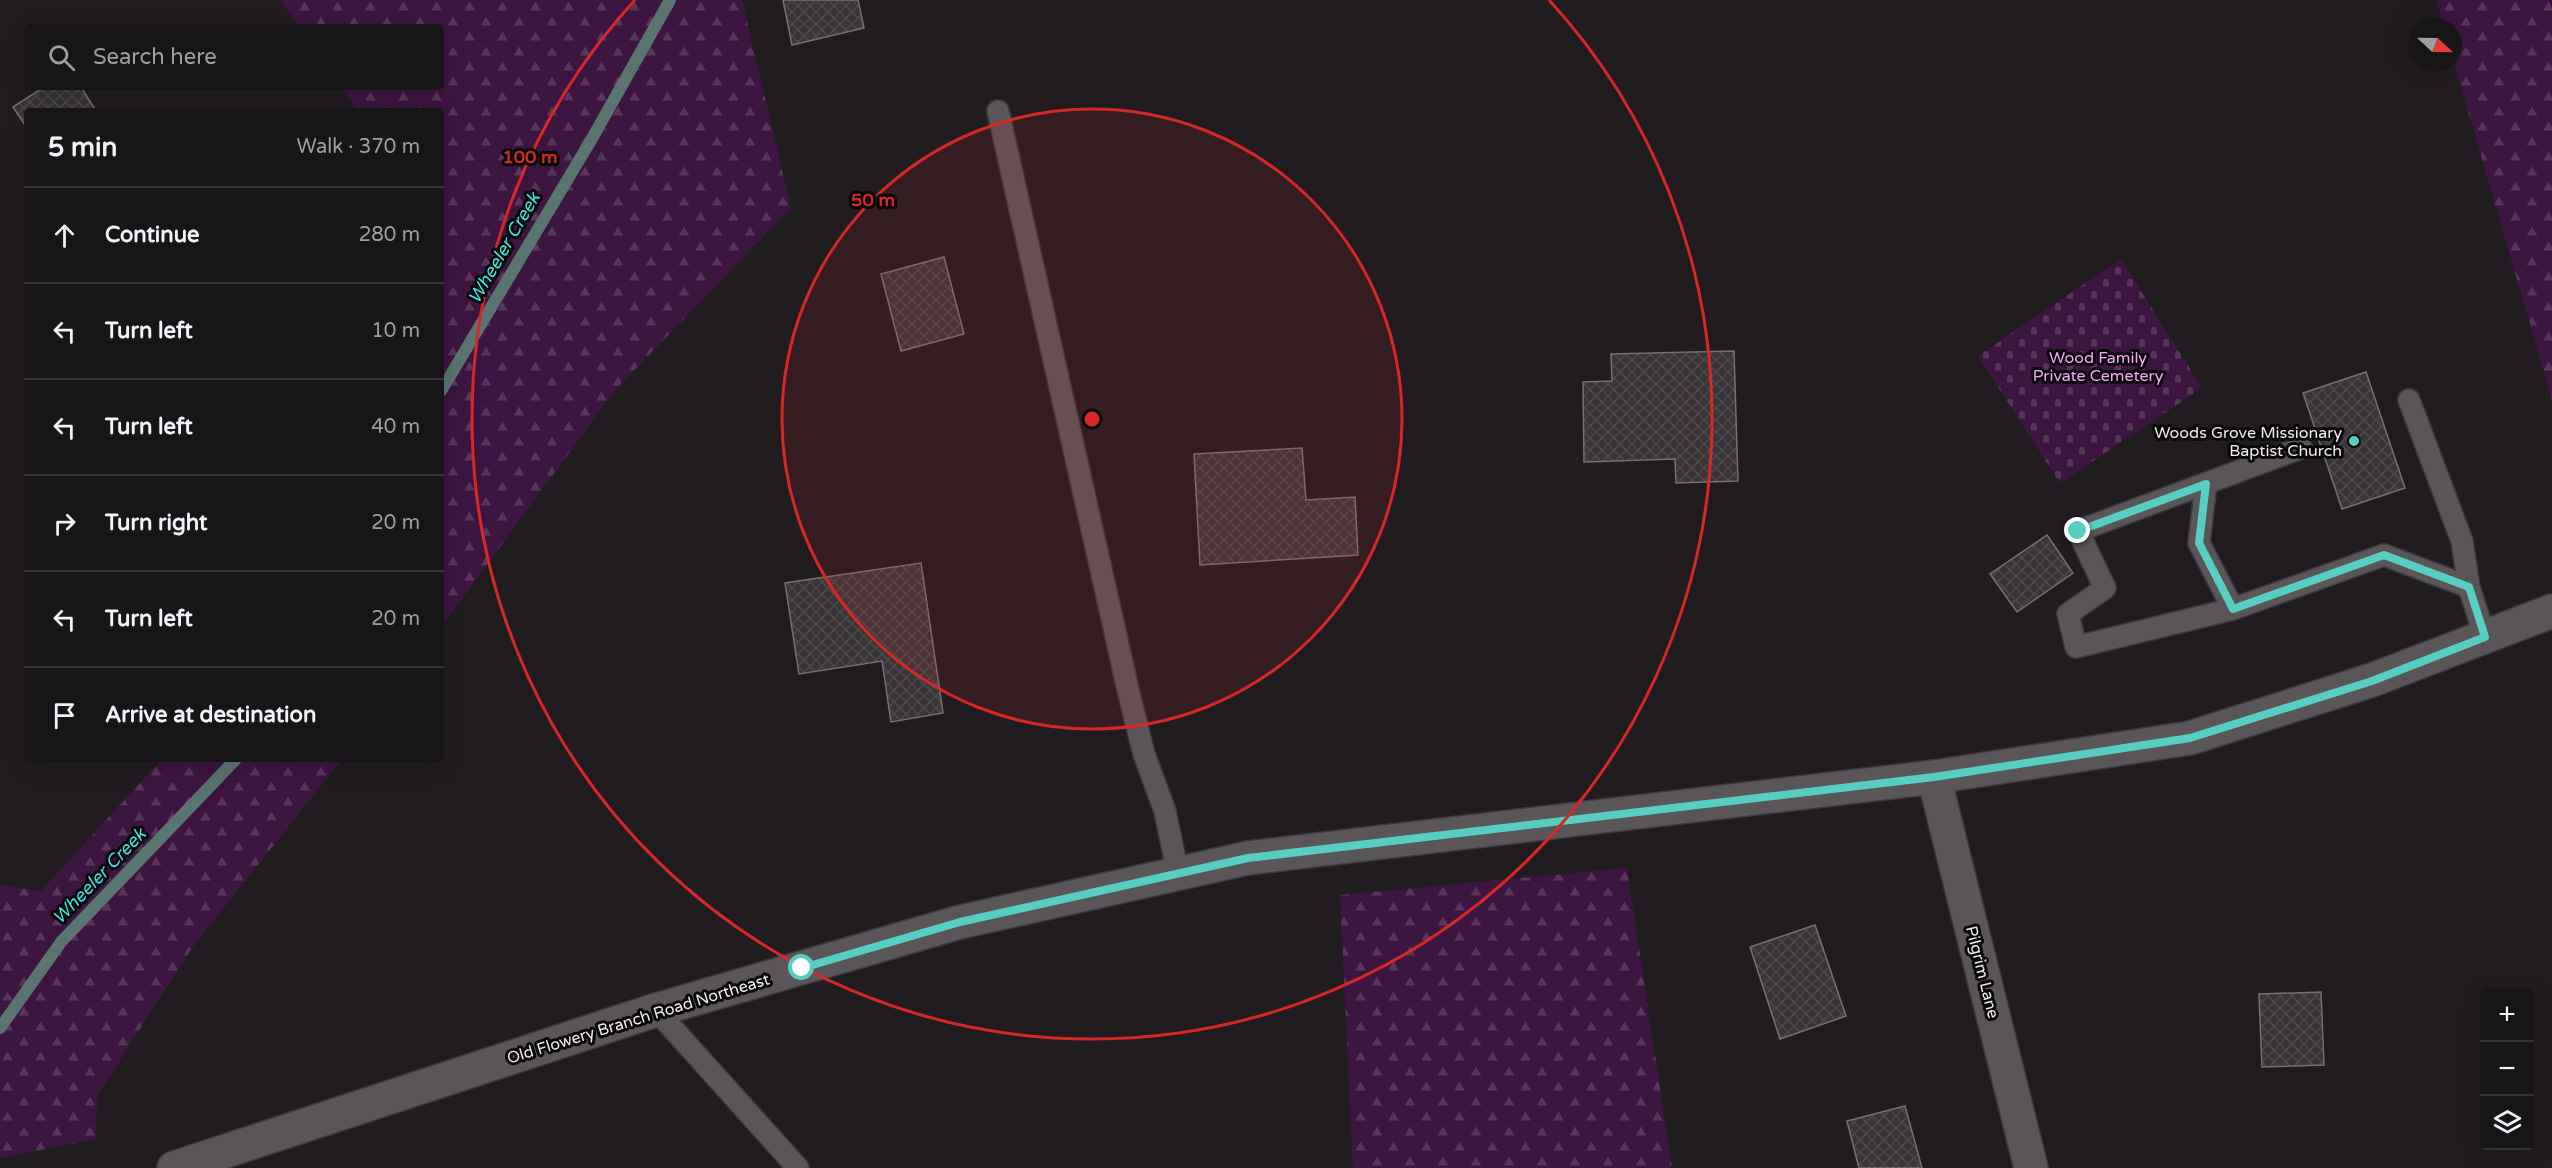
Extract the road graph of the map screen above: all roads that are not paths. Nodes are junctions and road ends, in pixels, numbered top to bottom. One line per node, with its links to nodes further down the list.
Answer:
1 (998, 111): 10 (lane)
2 (2409, 400): 5 (lane)
3 (2301, 448): 4 (lane)
4 (2206, 484): 6 (lane); 6 (lane)
5 (2469, 587): 6 (lane); 8 (lane)
6 (2233, 609)
7 (2552, 611): 8 (street, Old Flowery Branch Road Northeast)
8 (2485, 637): 9 (street, Old Flowery Branch Road Northeast)
9 (1934, 777): 10 (street, Old Flowery Branch Road Northeast); 14 (street, Pilgrim Lane)
10 (1178, 874): 11 (street, Old Flowery Branch Road Northeast)
11 (656, 1010): 12 (street, Old Flowery Branch Road Northeast); 13 (lane)
12 (174, 1168)
13 (798, 1168)
14 (2031, 1168)

